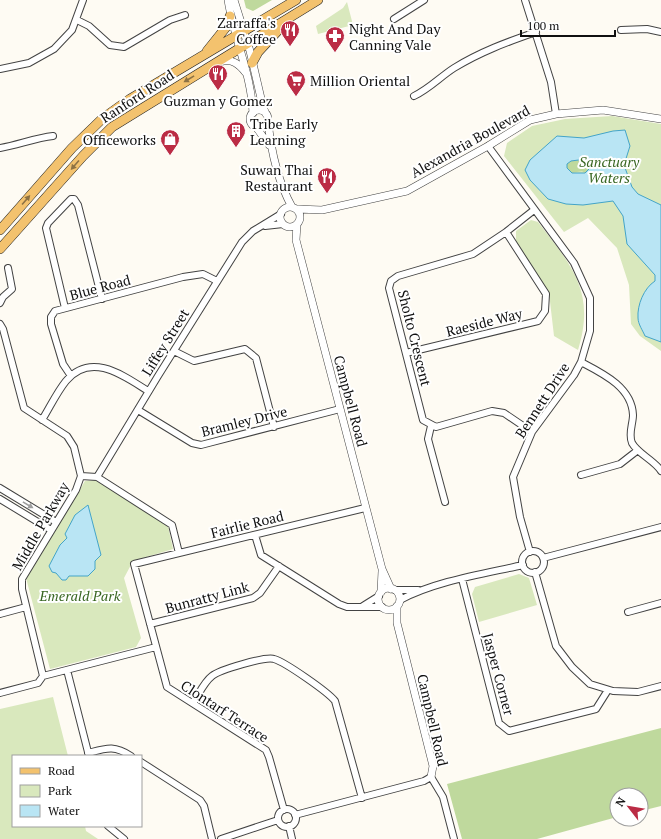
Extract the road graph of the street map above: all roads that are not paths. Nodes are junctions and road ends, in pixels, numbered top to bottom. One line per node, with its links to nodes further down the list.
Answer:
1 (84, 0): 11 (street)
2 (228, 0): 9 (street, Campbell Road)
3 (234, 0): 16 (street, Campbell Road)
4 (296, 0): 16 (main road, Ranford Road)
5 (318, 0): 10 (main road, Ranford Road)
6 (424, 0): 12 (street)
7 (525, 0): 14 (street)
8 (185, 15): 11 (street)
9 (230, 16): 16 (street, Campbell Road); 18 (main road)
10 (291, 16): 17 (main road, Ranford Road); 20 (main road)
11 (77, 20): 21 (street)
12 (394, 20)
13 (621, 30): 15 (street)
14 (536, 32): 23 (street); 25 (street)
15 (661, 32)
16 (240, 35): 17 (street, Campbell Road); 18 (main road, Ranford Road)
17 (244, 46): 19 (main road, Ranford Road); 20 (street, Campbell Road); 22 (street, Campbell Road)
18 (203, 57): 41 (main road, Ranford Road, one-way to 18)
19 (216, 63): 22 (street); 44 (main road, Ranford Road, one-way to 44)
20 (252, 63): 26 (street, Campbell Road)
21 (0, 69)
22 (248, 77): 24 (street, Campbell Road)
23 (414, 96)
24 (253, 113): 26 (street); 28 (street)
25 (556, 114): 27 (street, Alexandria Boulevard); 30 (street, Alexandria Boulevard)
26 (267, 118): 28 (street); 31 (street, Campbell Road)
27 (661, 119)
28 (256, 128): 31 (street, Campbell Road)
29 (53, 136): 32 (street)
30 (488, 146): 35 (street, Alexandria Boulevard); 36 (street, Bennett Drive)
31 (270, 147): 33 (street, Campbell Road)
32 (0, 148)
33 (283, 191): 34 (street, Campbell Road); 37 (street, Campbell Road)
34 (295, 208): 35 (street, Alexandria Boulevard); 37 (street); 38 (street, Campbell Road)
35 (318, 210): 38 (street, Alexandria Boulevard)
36 (534, 210): 42 (street, Sholto Crescent); 53 (street, Bennett Drive)
37 (281, 213): 39 (street, Campbell Road); 40 (street, Liffey Street)
38 (298, 222): 39 (street); 43 (street, Campbell Road)
39 (284, 224): 40 (street); 43 (street, Campbell Road)
40 (262, 226): 46 (street, Liffey Street)
41 (0, 230)
42 (506, 232): 52 (street, Sholto Crescent); 52 (street, Raeside Way)
43 (296, 240): 56 (street, Campbell Road)
44 (0, 250)
45 (8, 268): 48 (street)
46 (217, 281): 47 (street, Blue Road); 51 (street, Liffey Street)
47 (102, 299): 49 (street, Blue Road); 49 (street)
48 (0, 303)
49 (65, 308): 54 (street, Blue Road)
50 (0, 324): 58 (street)
51 (174, 352): 55 (street, Liffey Street); 60 (street)
52 (406, 353): 59 (street, Sholto Crescent)
53 (581, 362): 61 (street, Bennett Drive); 62 (street)
54 (71, 376): 55 (street); 58 (street)
55 (148, 391): 57 (street, Liffey Street)
56 (340, 409): 60 (street, Bramley Drive); 70 (street, Campbell Road)
57 (138, 410): 60 (street, Bramley Drive); 66 (street, Liffey Street)
58 (42, 420): 65 (street)
59 (431, 426): 61 (street); 69 (street)
60 (274, 427)
61 (532, 432): 75 (street, Bennett Drive)
62 (638, 450): 63 (street); 64 (street)
63 (661, 471)
64 (581, 475)
65 (81, 476): 66 (street, Middle Parkway); 71 (street, Middle Parkway)
66 (97, 477): 76 (street, Middle Parkway)
67 (0, 488): 71 (street, one-way to 71)
68 (0, 499): 73 (street)
69 (445, 502)
70 (365, 508): 74 (street, Fairlie Road); 81 (street, Campbell Road)
71 (56, 522): 73 (street, Middle Parkway)
72 (661, 527): 77 (street)
73 (51, 530): 90 (street, Middle Parkway)
74 (255, 535): 76 (street, Fairlie Road); 80 (street)
75 (530, 552): 77 (street); 79 (street)
76 (179, 553): 78 (street, Fairlie Road)
77 (543, 558): 82 (street)
78 (134, 564): 95 (street, Clontarf Terrace)
79 (523, 565): 82 (street); 83 (street)
80 (279, 566): 89 (street); 95 (street, Bunratty Link)
81 (382, 569): 84 (street, Campbell Road); 86 (street, Campbell Road)
82 (535, 572): 100 (street)
83 (462, 579): 85 (street); 100 (street, Jasper Corner)
84 (393, 589): 85 (street); 86 (street); 87 (street, Campbell Road)
85 (419, 590): 87 (street)
86 (380, 594): 89 (street); 91 (street, Campbell Road)
87 (399, 603): 91 (street); 94 (street, Campbell Road)
88 (661, 604): 92 (street)
89 (363, 606): 91 (street)
90 (26, 607): 93 (street); 98 (street, Middle Parkway)
91 (384, 608): 94 (street, Campbell Road)
92 (628, 612)
93 (0, 614)
94 (397, 623): 106 (street, Campbell Road)
95 (150, 624): 96 (street, Clontarf Terrace)
96 (156, 647): 97 (street); 102 (street, Clontarf Terrace)
97 (67, 670): 98 (street); 103 (street)
98 (43, 676): 101 (street)
99 (661, 686): 100 (street)
100 (608, 690)
101 (0, 693)
102 (193, 703): 107 (street); 108 (street, Clontarf Terrace)
103 (88, 754): 104 (street)
104 (129, 755)
105 (142, 763): 114 (street)
106 (431, 777): 107 (street, Campbell Road); 117 (street)
107 (362, 798): 109 (street, Campbell Road)
108 (284, 810): 109 (street); 110 (street)
109 (295, 815): 111 (street)
110 (278, 820): 111 (street); 115 (street)
111 (289, 826): 116 (street)
112 (109, 827): 113 (street)
113 (124, 839)
114 (212, 839)
115 (220, 839)
116 (292, 839)
117 (454, 839)

